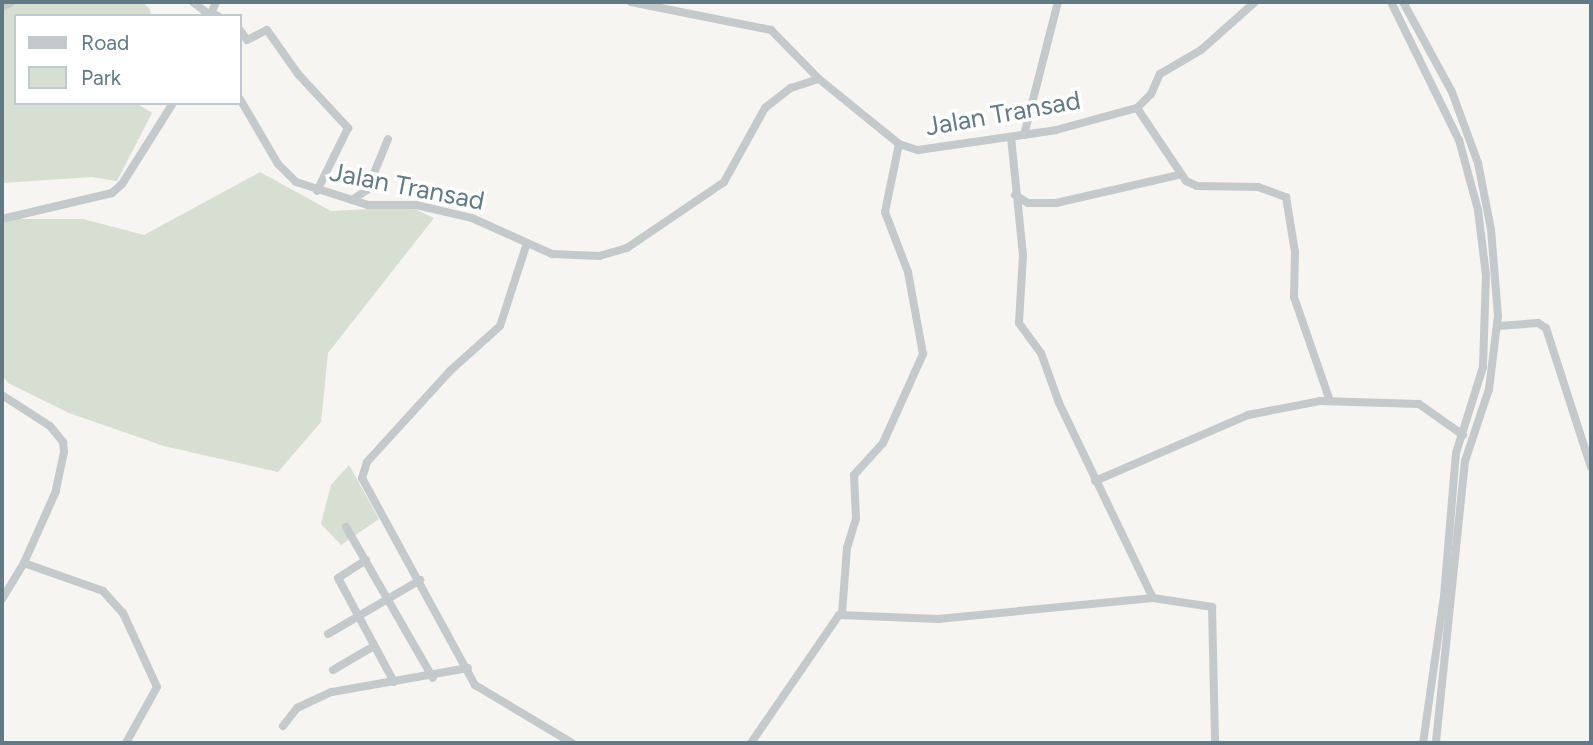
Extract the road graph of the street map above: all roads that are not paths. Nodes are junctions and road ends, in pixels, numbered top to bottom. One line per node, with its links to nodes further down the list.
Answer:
1 (12, 2): 8 (street)
2 (192, 2): 9 (street)
3 (631, 2): 11 (street)
4 (1058, 2): 15 (street)
5 (1255, 2): 14 (street)
6 (1391, 2): 28 (street)
7 (1403, 2): 25 (street)
8 (2, 7)
9 (211, 14)
10 (242, 33): 20 (street)
11 (819, 79): 18 (street, Jalan Transad); 24 (street, Jalan Transad)
12 (242, 102): 20 (street, Jalan Transad)
13 (172, 105): 23 (street)
14 (1137, 108): 15 (street, Jalan Transad); 19 (street)
15 (1024, 135): 16 (street, Jalan Transad)
16 (1011, 137): 18 (street, Jalan Transad); 21 (street)
17 (388, 139): 22 (street)
18 (899, 144): 39 (street)
19 (1178, 174): 21 (street); 27 (street)
20 (317, 191): 22 (street, Jalan Transad)
21 (1015, 195): 31 (street)
22 (351, 201): 24 (street, Jalan Transad)
23 (2, 219)
24 (526, 246): 35 (street)
25 (1498, 326): 29 (street); 30 (street)
26 (2, 395): 34 (street)
27 (1330, 401): 28 (street); 31 (street)
28 (1461, 433): 29 (street); 52 (street)
29 (1470, 440): 53 (street)
30 (1591, 467)
31 (1095, 481): 37 (street)
32 (346, 527): 33 (street)
33 (366, 561): 36 (street); 40 (street)
34 (24, 563): 38 (street); 48 (street)
35 (420, 580): 36 (street); 43 (street)
36 (388, 598): 40 (street); 45 (street)
37 (1153, 598): 39 (street); 51 (street)
38 (2, 599)
39 (842, 614): 50 (street)
40 (357, 615): 41 (street); 42 (street)
41 (328, 634)
42 (374, 646): 44 (street); 46 (street)
43 (468, 668): 45 (street); 49 (street)
44 (334, 670)
45 (433, 678): 46 (street)
46 (394, 682): 47 (street)
47 (283, 726)
48 (126, 743)
49 (572, 743)
50 (751, 743)
51 (1215, 743)
52 (1423, 743)
53 (1436, 743)

